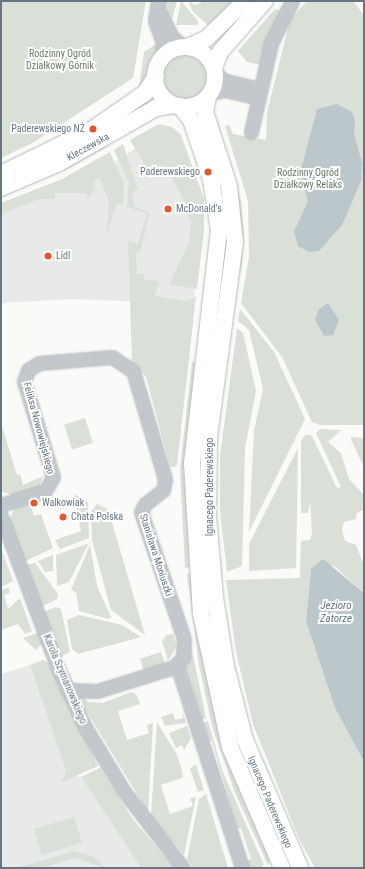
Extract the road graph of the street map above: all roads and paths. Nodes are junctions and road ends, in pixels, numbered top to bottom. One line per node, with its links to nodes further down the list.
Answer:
1 (245, 1): 5 (main road)
2 (265, 1): 7 (main road)
3 (292, 1): 9 (street)
4 (157, 5): 5 (street); 6 (street)
5 (186, 47): 6 (main road); 7 (main road)
6 (162, 59): 8 (main road)
7 (214, 70): 9 (street); 10 (main road)
8 (156, 76): 11 (main road); 13 (main road, Kleczewska)
9 (260, 93): 10 (street); 12 (street)
10 (209, 95): 11 (main road); 23 (main road, Ignacego Paderewskiego)
11 (177, 106): 14 (main road, Kleczewska); 20 (main road, Ignacego Paderewskiego)
12 (251, 132)
13 (1, 174)
14 (1, 188)
15 (125, 365): 16 (street, Feliksa Nowowiejskiego); 18 (street, Stanisława Moniuszki)
16 (1, 506)
17 (1, 516): 19 (street, Karola Szymanowskiego)
18 (177, 665): 19 (street); 22 (street)
19 (67, 690): 21 (street, Karola Szymanowskiego)
20 (279, 867)
21 (183, 868)
22 (242, 868)
23 (300, 868)

